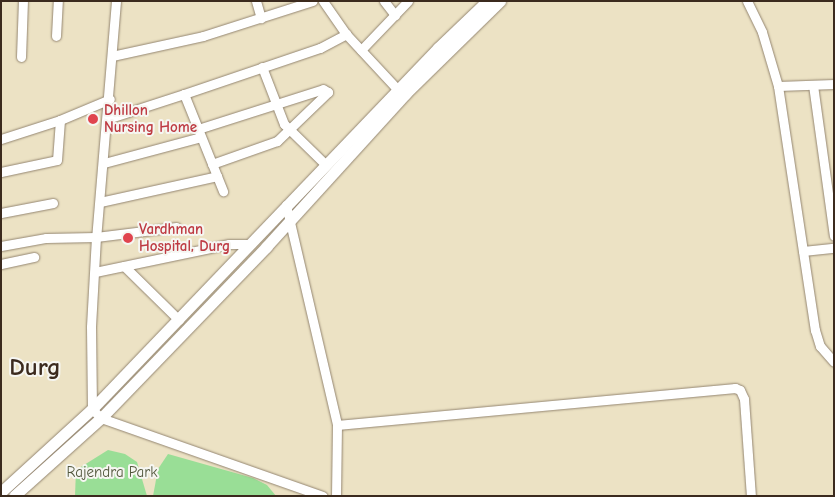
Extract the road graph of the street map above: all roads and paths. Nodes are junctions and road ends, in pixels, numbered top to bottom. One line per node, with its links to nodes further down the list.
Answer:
1 (23, 1): 18 (street)
2 (58, 1): 15 (street)
3 (116, 1): 17 (street)
4 (256, 1): 13 (street)
5 (313, 1): 13 (street)
6 (323, 1): 14 (street)
7 (384, 1): 12 (street)
8 (408, 1): 12 (street)
9 (486, 1): 23 (main road)
10 (500, 1): 42 (main road)
11 (747, 1): 22 (street)
12 (395, 15): 16 (street)
13 (260, 18): 17 (street)
14 (346, 34): 16 (street); 19 (street)
15 (56, 36)
16 (360, 50): 23 (street)
17 (112, 56): 25 (street)
18 (21, 57)
19 (262, 67): 24 (street); 26 (street)
20 (834, 84): 21 (street)
21 (813, 85): 22 (street); 44 (street)
22 (778, 86): 49 (street)
23 (398, 90): 34 (main road)
24 (184, 94): 27 (street); 30 (street)
25 (110, 99): 27 (street); 28 (street)
26 (274, 105): 29 (street); 29 (street); 30 (street)
27 (107, 119): 32 (street)
28 (60, 120): 31 (street); 35 (street)
29 (290, 130): 33 (street); 34 (street)
30 (199, 133): 32 (street); 33 (street)
31 (1, 139)
32 (104, 163): 38 (street)
33 (212, 164): 36 (street)
34 (326, 165): 40 (main road)
35 (1, 172)
36 (217, 176): 37 (street); 38 (street)
37 (222, 191)
38 (100, 202): 45 (street)
39 (53, 203): 41 (street)
40 (286, 205): 42 (street); 46 (main road)
41 (1, 212)
42 (290, 220): 57 (main road); 58 (street)
43 (176, 227): 45 (street)
44 (834, 236)
45 (96, 237): 47 (street); 53 (street)
46 (251, 244): 52 (street); 54 (main road)
47 (1, 246)
48 (834, 248): 49 (street)
49 (803, 251): 55 (street)
50 (34, 257): 51 (street)
51 (1, 264)
52 (124, 266): 53 (street); 54 (street)
53 (95, 272): 56 (street)
54 (179, 320): 56 (main road)
55 (834, 362)
56 (92, 410): 57 (street); 59 (main road)
57 (101, 418): 60 (main road); 61 (street)
58 (337, 425): 62 (street); 63 (street)
59 (1, 492)
60 (14, 496)
61 (323, 496)
62 (336, 496)
63 (751, 496)

